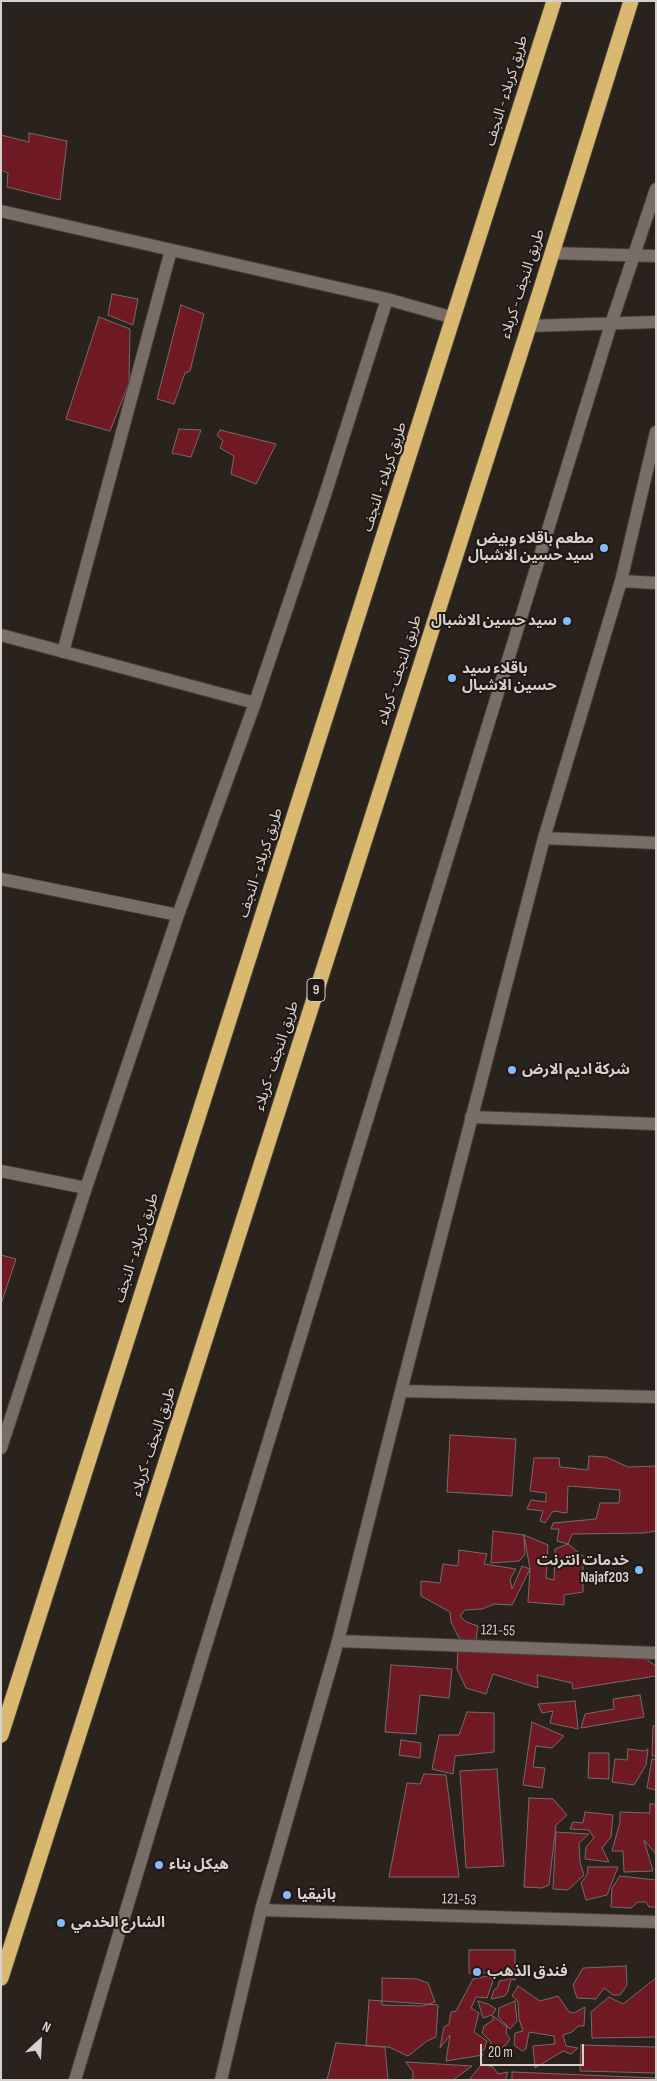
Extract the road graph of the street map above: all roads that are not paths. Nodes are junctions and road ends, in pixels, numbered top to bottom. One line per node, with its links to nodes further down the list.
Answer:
1 (554, 1): 10 (highway, طريق کربلاء - النجف)
2 (631, 1): 6 (highway, طريق النجف - کربلاء / 9)
3 (656, 189): 7 (street)
4 (1, 211): 5 (street)
5 (172, 250): 9 (street); 18 (street)
6 (551, 254): 7 (street); 13 (highway, طريق النجف - کربلاء / 9)
7 (633, 256): 8 (street); 12 (street)
8 (656, 256)
9 (387, 299): 10 (street); 19 (street)
10 (454, 318): 33 (highway, طريق کربلاء - النجف)
11 (656, 322): 12 (street)
12 (611, 324): 13 (street); 37 (street)
13 (528, 326): 36 (highway, طريق النجف - کربلاء / 9)
14 (656, 432): 15 (street)
15 (621, 581): 16 (street); 20 (street)
16 (656, 583)
17 (1, 635): 18 (street)
18 (63, 652): 19 (street)
19 (254, 703): 23 (street)
20 (544, 838): 21 (street); 24 (street)
21 (656, 843)
22 (1, 879): 23 (street)
23 (178, 915): 27 (street)
24 (471, 1117): 25 (street); 28 (street)
25 (656, 1124)
26 (1, 1171): 27 (street)
27 (86, 1188): 30 (street)
28 (401, 1391): 29 (street); 31 (street)
29 (656, 1397)
30 (1, 1448)
31 (338, 1641): 32 (street, 121-55); 34 (street)
32 (656, 1653)
33 (1, 1735)
34 (261, 1910): 35 (street, 121-53); 38 (street)
35 (656, 1922)
36 (1, 1978)
37 (75, 2080)
38 (221, 2080)

